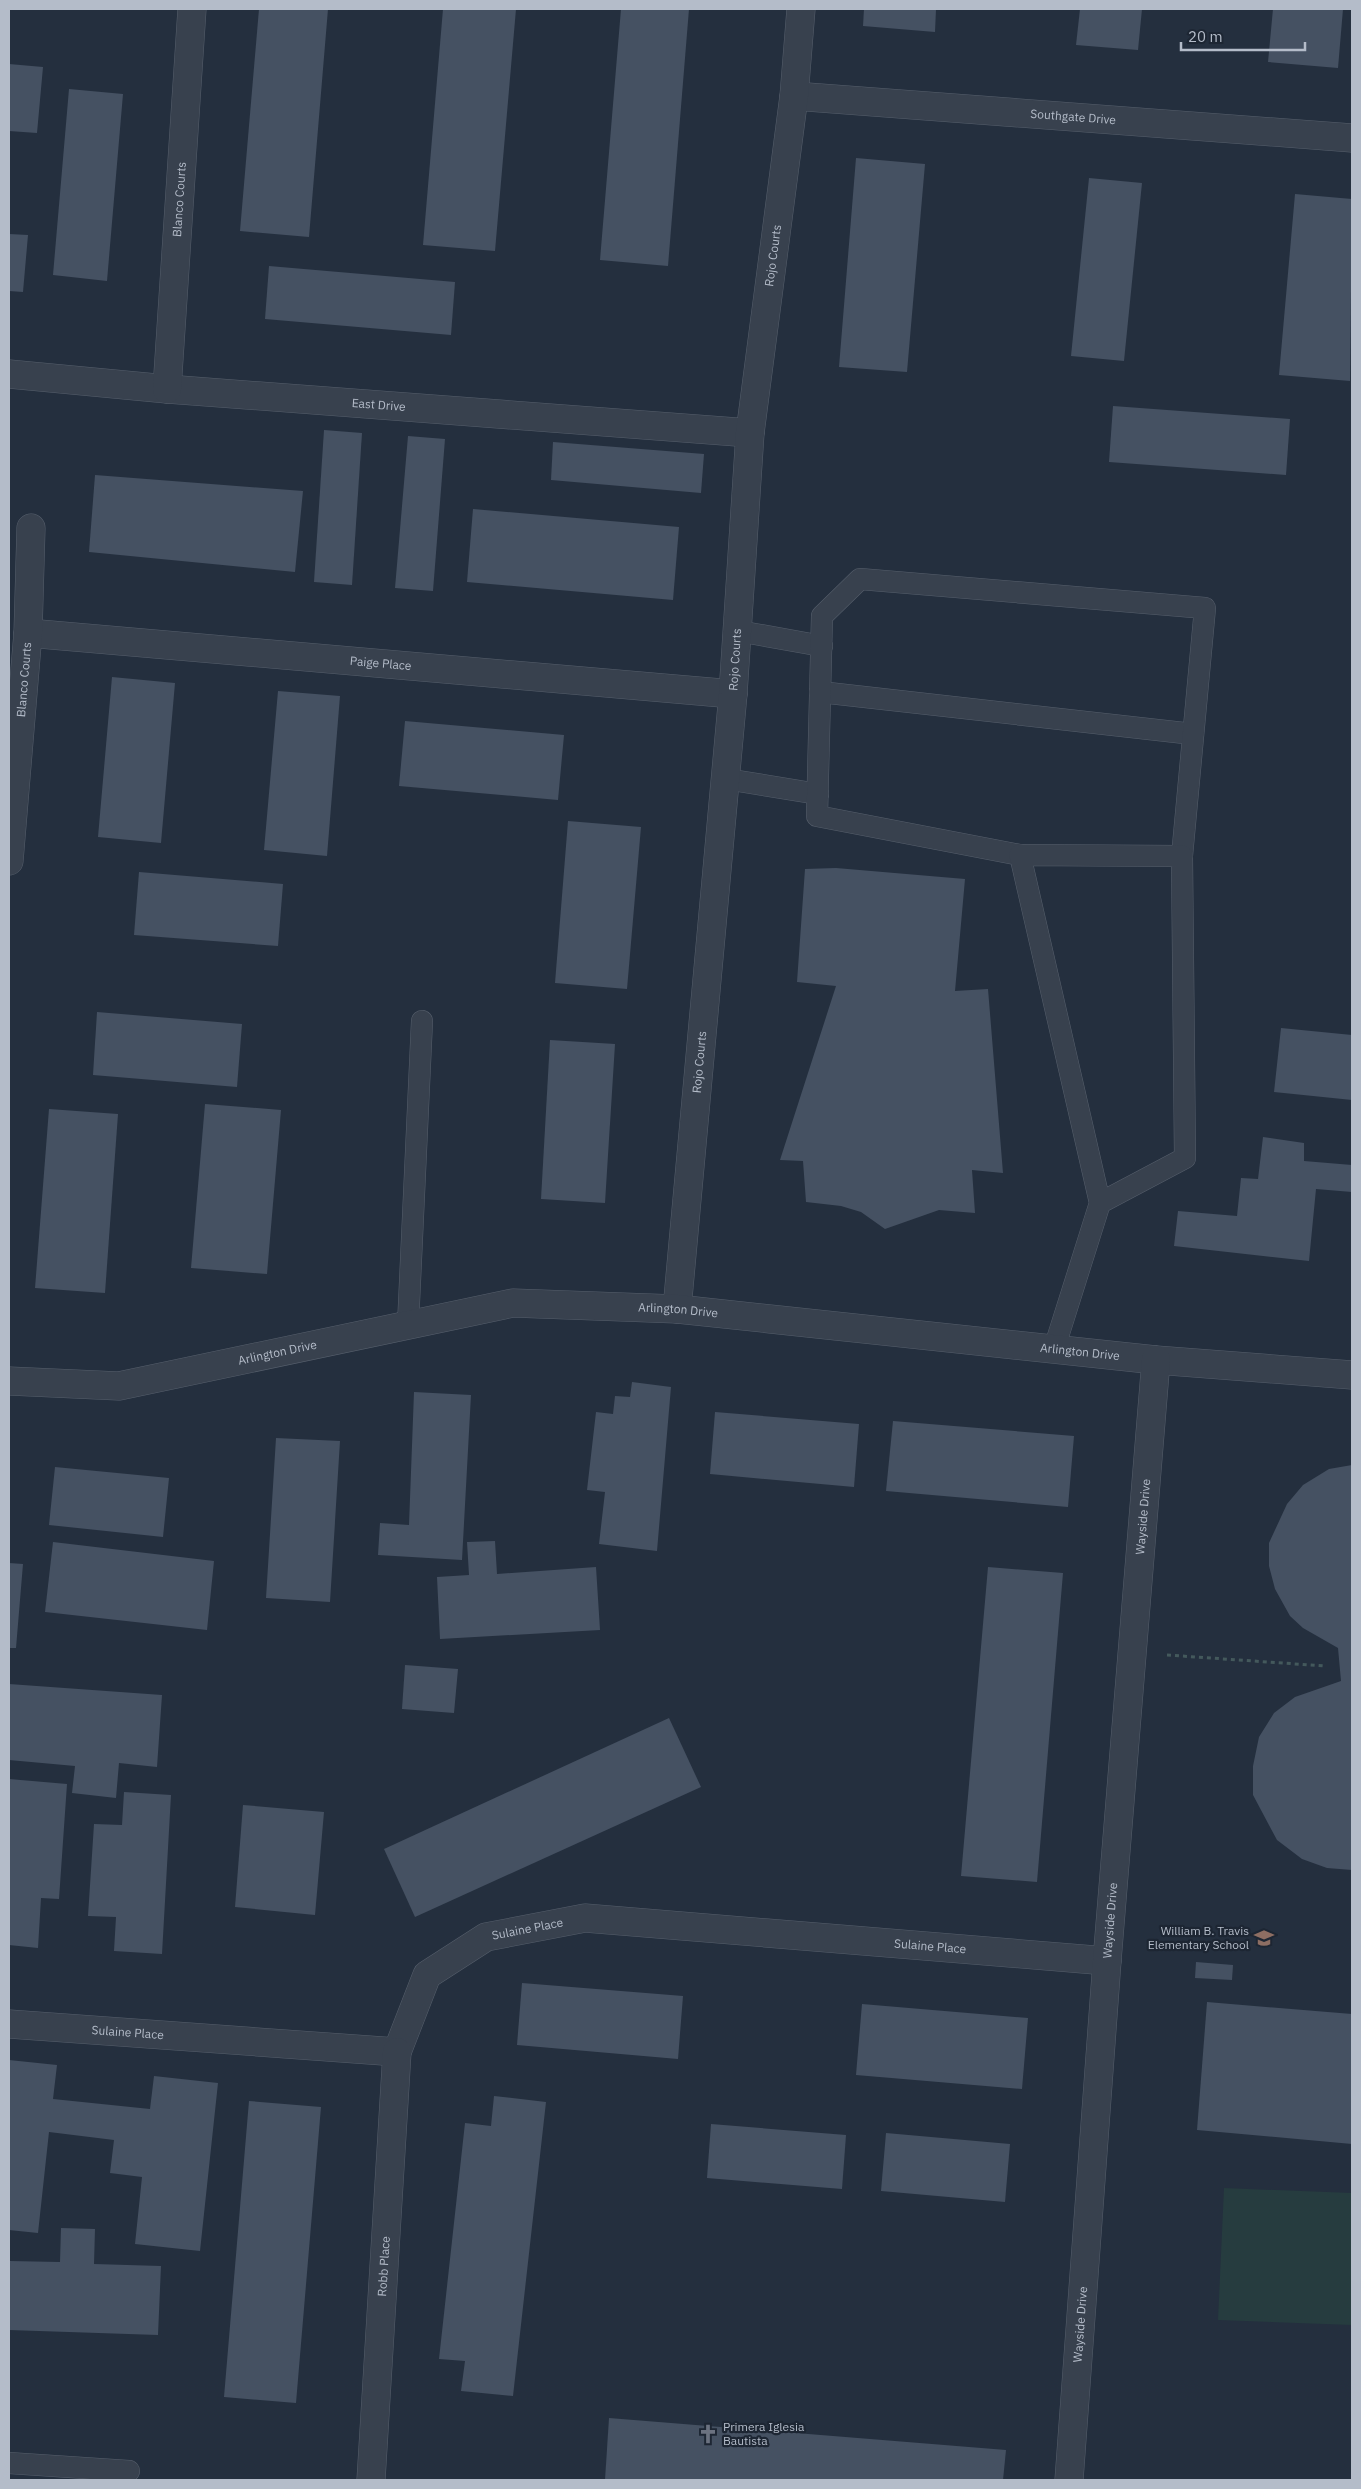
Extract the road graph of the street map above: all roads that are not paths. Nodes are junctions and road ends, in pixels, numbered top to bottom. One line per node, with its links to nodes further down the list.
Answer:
1 (192, 9): 6 (street, Blanco Courts)
2 (801, 9): 3 (street, Rojo Courts)
3 (794, 96): 4 (street, Southgate Drive); 7 (street, Rojo Courts)
4 (1352, 138)
5 (9, 374): 6 (street, East Drive)
6 (167, 389): 7 (street, East Drive)
7 (750, 433): 9 (street, Rojo Courts)
8 (31, 528): 10 (street, Blanco Courts)
9 (738, 630): 11 (lane); 13 (street, Rojo Courts)
10 (28, 633): 13 (street, Paige Place); 19 (street, Blanco Courts)
11 (822, 646): 12 (lane); 14 (lane)
12 (820, 692): 14 (lane); 16 (lane)
13 (733, 694): 15 (street, Rojo Courts)
14 (1193, 734): 18 (lane)
15 (726, 779): 16 (lane); 22 (street, Rojo Courts)
16 (818, 794): 17 (lane)
17 (1020, 855): 18 (lane); 21 (lane)
18 (1182, 856): 21 (lane)
19 (9, 860)
20 (422, 1021): 23 (lane)
21 (1100, 1203): 24 (lane)
22 (677, 1309): 23 (street, Arlington Drive); 24 (street, Arlington Drive)
23 (408, 1326): 27 (street, Arlington Drive)
24 (1054, 1349): 25 (street, Arlington Drive)
25 (1156, 1360): 26 (street, Arlington Drive); 28 (street, Wayside Drive)
26 (1352, 1375)
27 (9, 1382)
28 (1107, 1961): 30 (street, Sulaine Place); 34 (street, Wayside Drive)
29 (9, 2024): 30 (street, Sulaine Place)
30 (397, 2052): 33 (street, Robb Place)
31 (9, 2463): 32 (lane)
32 (130, 2471)
33 (371, 2480)
34 (1069, 2480)

